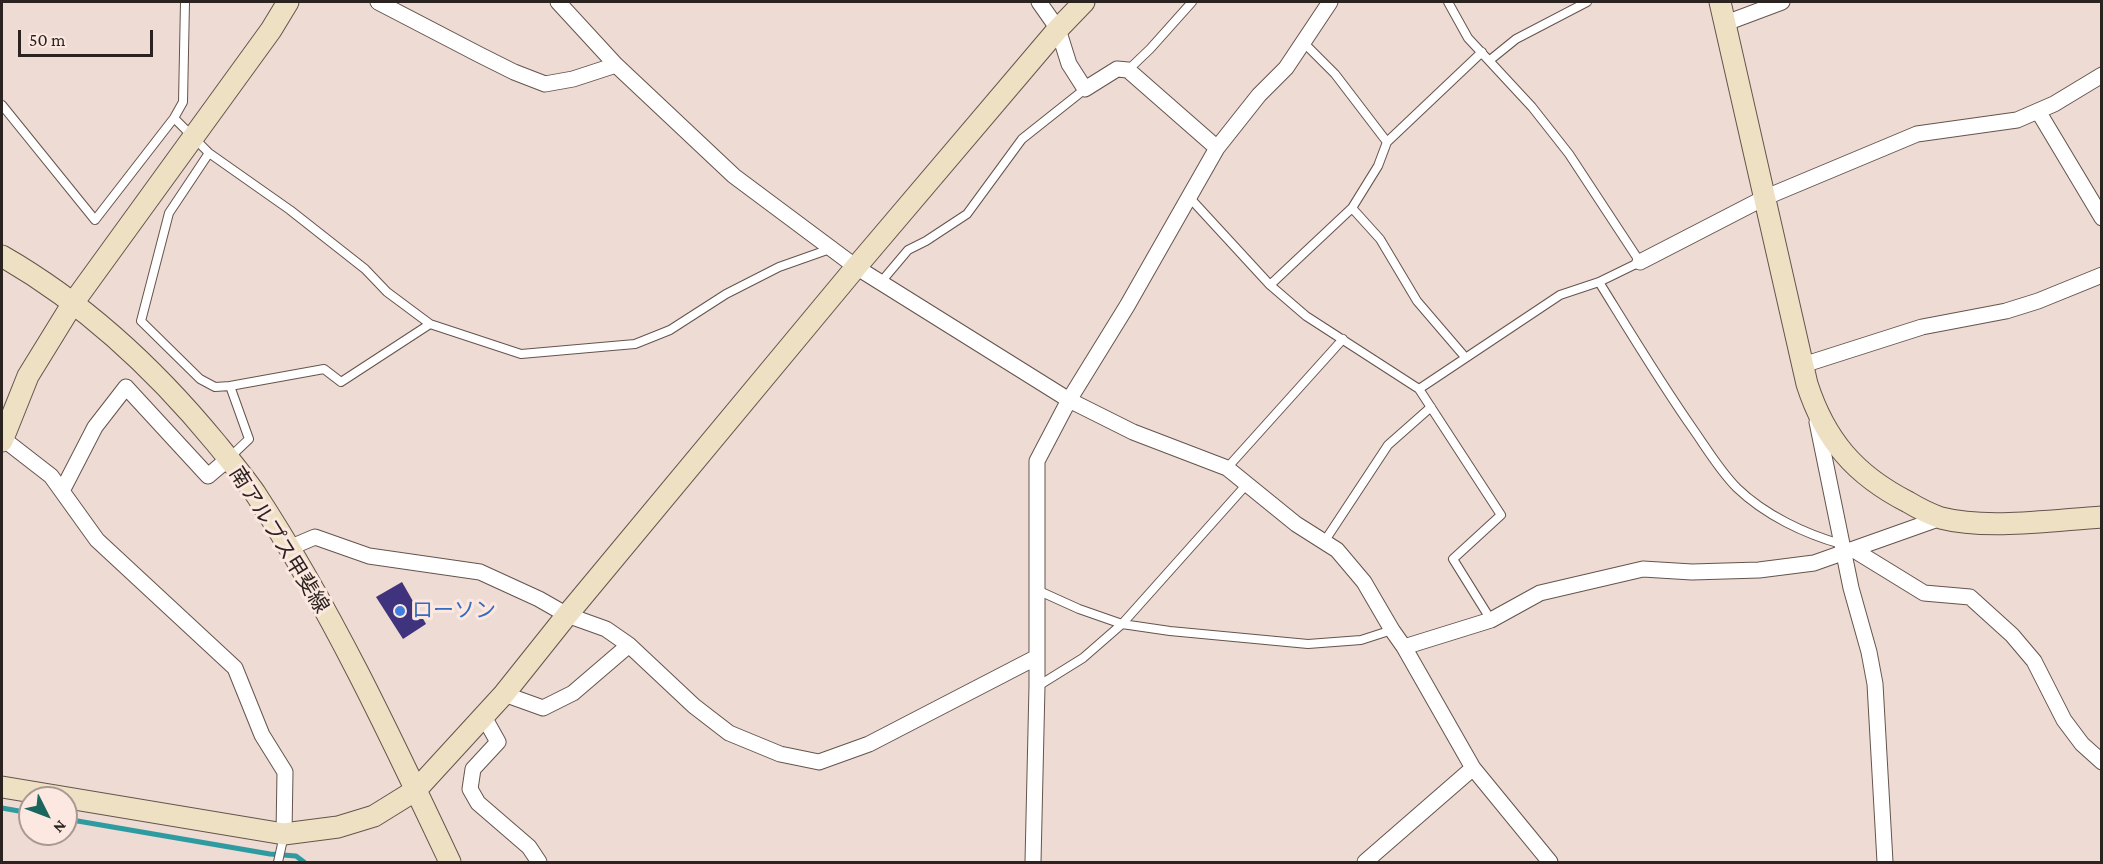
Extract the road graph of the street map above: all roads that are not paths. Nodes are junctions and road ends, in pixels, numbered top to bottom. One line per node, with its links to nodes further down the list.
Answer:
1 (185, 2): 24 (lane)
2 (288, 2): 25 (street)
3 (378, 2): 18 (street)
4 (558, 2): 18 (street)
5 (1039, 2): 14 (street)
6 (1084, 2): 14 (street)
7 (1192, 2): 19 (lane)
8 (1330, 2): 15 (street)
9 (1448, 2): 16 (lane)
10 (1587, 2): 17 (lane)
11 (1720, 2): 13 (street)
12 (1782, 2): 13 (street)
13 (1726, 23): 30 (street)
14 (1058, 29): 21 (street); 36 (street)
15 (1303, 42): 26 (lane); 27 (street)
16 (1482, 52): 17 (lane); 26 (lane)
17 (1490, 60): 35 (lane)
18 (616, 65): 33 (street)
19 (1128, 70): 21 (street); 27 (street)
20 (2102, 75): 23 (street)
21 (1085, 89): 38 (lane)
22 (2, 105): 24 (lane)
23 (2038, 111): 30 (street); 32 (street)
24 (174, 118): 25 (lane)
25 (193, 136): 28 (lane); 41 (street)
26 (1387, 142): 31 (lane)
27 (1217, 148): 29 (street)
28 (209, 153): 42 (lane); 46 (lane)
29 (1189, 197): 40 (lane); 48 (street)
30 (1764, 198): 35 (street); 45 (street)
31 (1353, 208): 40 (lane); 44 (lane)
32 (2102, 218)
33 (832, 248): 36 (street); 42 (lane)
34 (2, 256): 41 (street, 南アルプス甲斐線)
35 (1640, 262): 39 (lane)
36 (856, 267): 38 (street); 62 (street)
37 (2102, 275): 45 (street)
38 (881, 282): 48 (street)
39 (1599, 282): 44 (lane); 60 (lane)
40 (1270, 285): 43 (lane)
41 (73, 303): 51 (street); 52 (street, 南アルプス甲斐線)
42 (430, 324): 46 (lane)
43 (1343, 339): 47 (lane); 53 (lane)
44 (1465, 357): 47 (lane)
45 (1803, 365): 50 (street)
46 (230, 386): 52 (lane)
47 (1419, 389): 49 (lane)
48 (1069, 400): 53 (street); 61 (street)
49 (1431, 407): 58 (lane); 63 (lane)
50 (1815, 407): 57 (street); 60 (street)
51 (2, 439): 55 (street)
52 (228, 459): 55 (street); 59 (street, 南アルプス甲斐線)
53 (1227, 468): 54 (street)
54 (1247, 484): 58 (street); 64 (lane)
55 (62, 491): 76 (street)
56 (2102, 517): 57 (street)
57 (1941, 518): 60 (street)
58 (1324, 542): 65 (street)
59 (289, 548): 62 (street); 75 (street, 南アルプス甲斐線)
60 (1846, 549): 63 (street); 72 (street); 83 (street)
61 (1037, 590): 64 (lane); 68 (street)
62 (567, 615): 66 (street); 70 (street)
63 (1491, 620): 67 (street)
64 (1122, 624): 65 (lane); 69 (lane)
65 (1392, 630): 67 (street)
66 (628, 645): 68 (street); 70 (street)
67 (1404, 647): 73 (street)
68 (1037, 657): 69 (street)
69 (1037, 686): 80 (street)
70 (504, 694): 71 (street)
71 (484, 717): 75 (street); 79 (street)
72 (2102, 762)
73 (1473, 768): 81 (street); 82 (street)
74 (2, 787): 76 (street)
75 (416, 790): 76 (street); 78 (street, 南アルプス甲斐線)
76 (284, 834): 77 (lane)
77 (278, 862)
78 (450, 862)
79 (539, 862)
80 (1032, 862)
81 (1365, 862)
82 (1550, 862)
83 (1885, 862)

